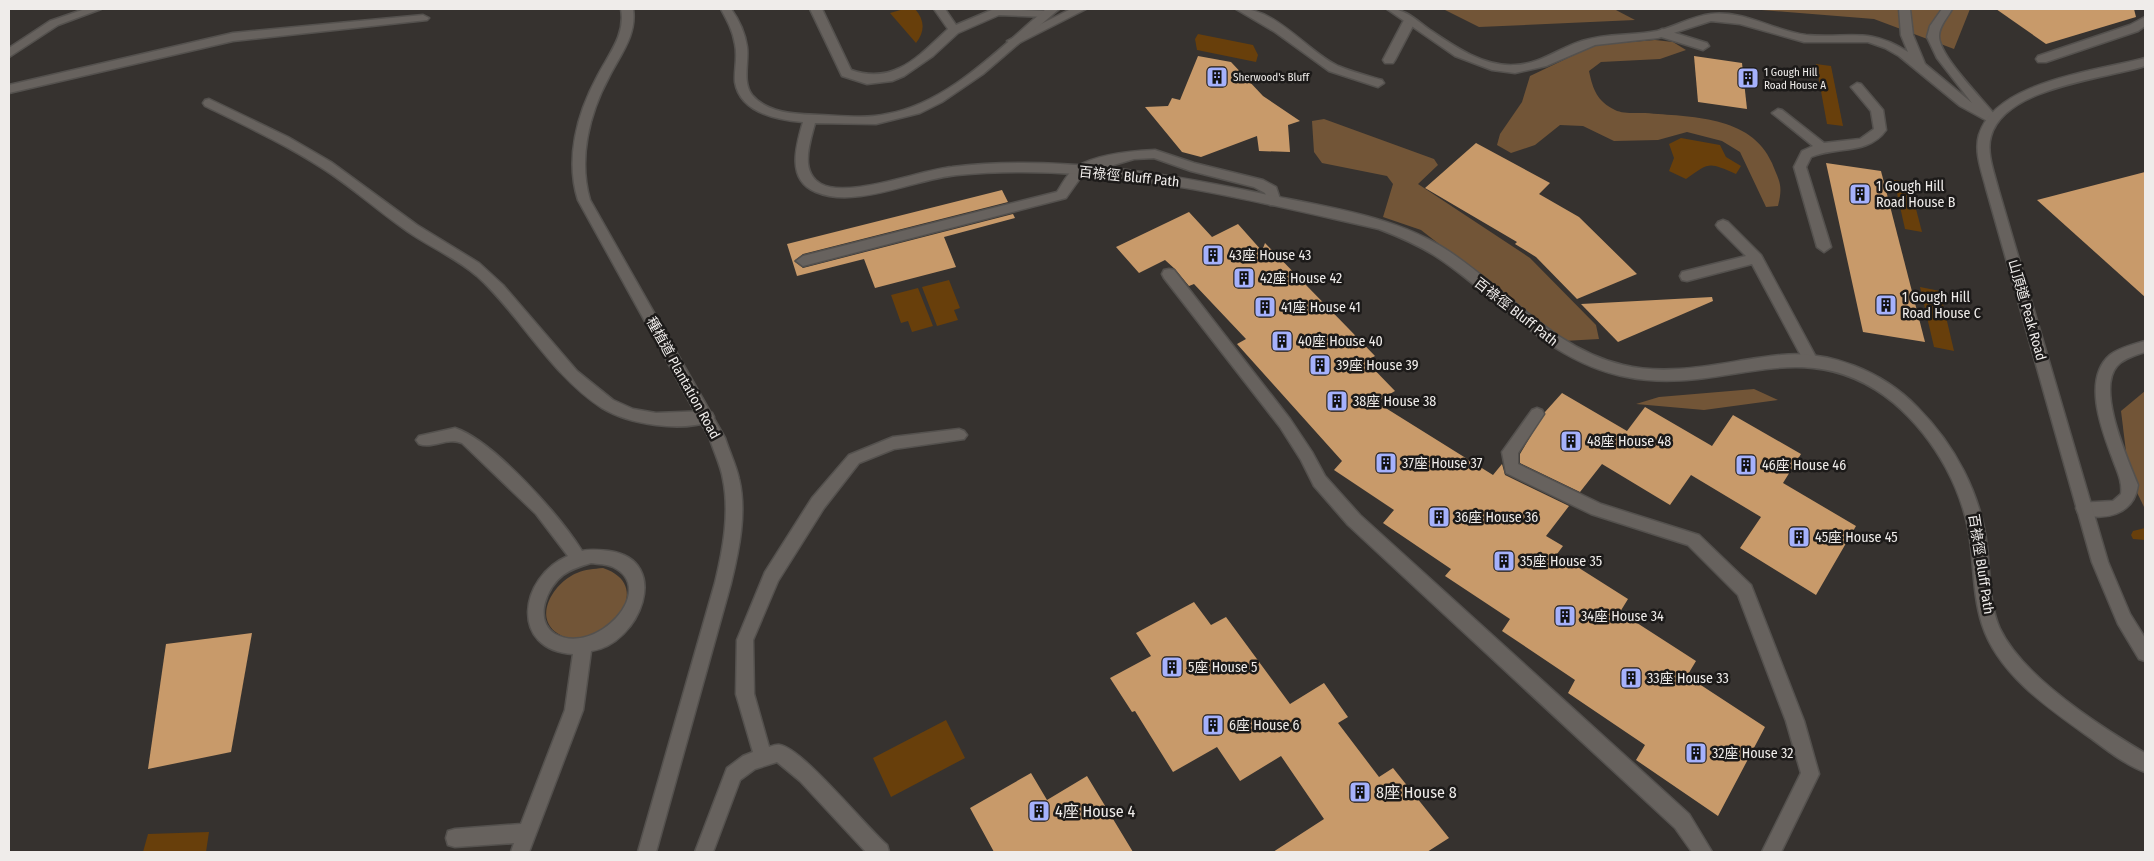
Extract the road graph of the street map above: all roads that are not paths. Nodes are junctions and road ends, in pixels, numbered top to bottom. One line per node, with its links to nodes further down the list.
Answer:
1 (95, 9): 19 (street)
2 (627, 9): 43 (street, 種植道 Plantation Road)
3 (726, 9): 29 (street)
4 (816, 9): 15 (street)
5 (939, 9): 15 (street)
6 (1080, 9): 17 (street)
7 (1242, 9): 24 (street)
8 (1393, 9): 13 (street)
9 (1904, 9): 23 (street)
10 (1947, 9): 30 (street)
11 (1049, 12): 15 (street); 17 (street)
12 (423, 18): 26 (street)
13 (1410, 20): 16 (street); 20 (street)
14 (2145, 21): 21 (street)
15 (954, 30)
16 (1662, 34): 18 (street); 23 (street)
17 (1013, 41): 29 (street)
18 (1703, 46)
19 (9, 53)
20 (1389, 60)
21 (2042, 60)
22 (2145, 62): 30 (street, 山頂道 Peak Road)
23 (1920, 68): 30 (street)
24 (1378, 83)
25 (1858, 87): 31 (street)
26 (9, 89)
27 (209, 103): 43 (street)
28 (1778, 113): 31 (street)
29 (810, 119): 32 (street, 百祿徑 Bluff Path)
30 (1993, 120): 46 (street, 山頂道 Peak Road)
31 (1822, 147): 35 (street)
32 (1079, 171): 33 (street, 百祿徑 Bluff Path); 33 (street); 37 (street)
33 (1275, 202): 41 (street, 百祿徑 Bluff Path)
34 (1723, 225): 36 (street)
35 (1824, 247)
36 (1756, 258): 39 (street); 41 (street)
37 (803, 261)
38 (1168, 274): 58 (street)
39 (1687, 276)
40 (2145, 346): 46 (street)
41 (1811, 361): 51 (street, 百祿徑 Bluff Path)
42 (1537, 414): 59 (street)
43 (707, 417): 55 (street, 種植道 Plantation Road)
44 (959, 435): 50 (street)
45 (424, 440): 47 (street)
46 (2084, 508): 49 (street, 山頂道 Peak Road)
47 (578, 559): 48 (street); 48 (street)
48 (583, 646): 52 (street)
49 (2145, 653)
50 (763, 756): 56 (street); 57 (street)
51 (2145, 763)
52 (527, 833): 53 (street); 54 (street)
53 (456, 838)
54 (520, 852)
55 (647, 852)
56 (704, 852)
57 (880, 852)
58 (1703, 852)
59 (1771, 852)

